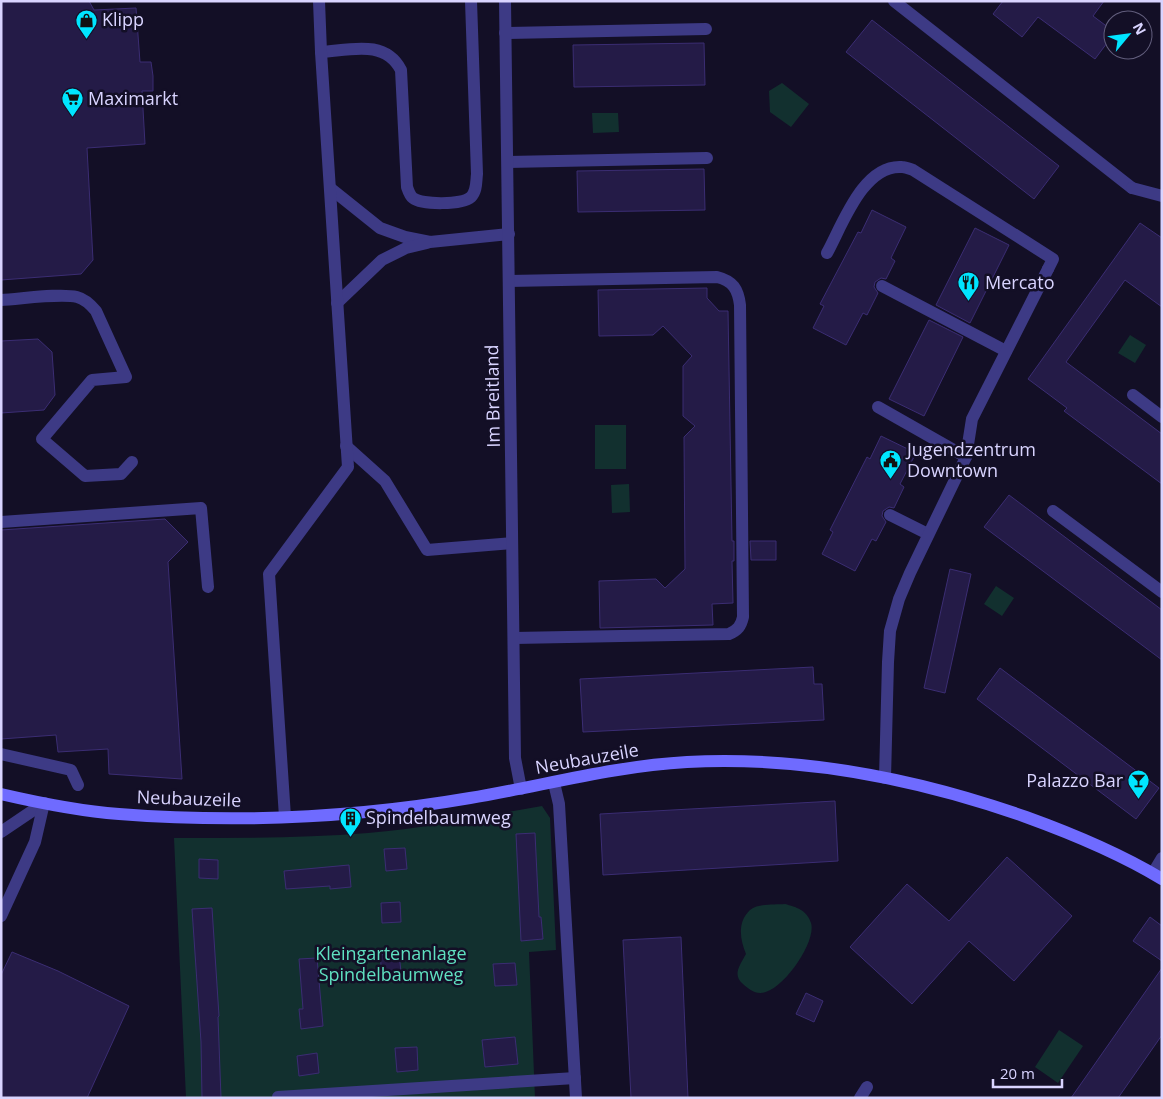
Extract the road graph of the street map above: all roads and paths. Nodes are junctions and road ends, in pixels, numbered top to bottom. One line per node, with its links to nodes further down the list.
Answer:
1 (319, 1): 7 (street)
2 (471, 1): 7 (street)
3 (505, 1): 6 (street, Im Breitland)
4 (894, 1): 11 (street)
5 (706, 29): 6 (street)
6 (505, 33): 9 (street, Im Breitland)
7 (321, 52): 10 (street)
8 (707, 158): 9 (street)
9 (508, 162): 12 (street, Im Breitland)
10 (330, 188): 13 (street); 18 (street)
11 (1162, 196)
12 (509, 234): 13 (street); 15 (street, Im Breitland)
13 (430, 242): 18 (street)
14 (828, 253): 19 (street)
15 (509, 281): 30 (street, Im Breitland); 33 (street)
16 (882, 286): 19 (street)
17 (1, 300): 25 (street)
18 (337, 303): 23 (street)
19 (1006, 351): 24 (street)
20 (1133, 395): 22 (street)
21 (878, 407): 24 (street)
22 (1162, 417)
23 (346, 446): 30 (street); 41 (street)
24 (966, 457): 29 (street)
25 (132, 462)
26 (1053, 511): 32 (street)
27 (890, 515): 29 (street)
28 (1, 522): 31 (street)
29 (928, 534): 35 (street)
30 (512, 543): 33 (street, Im Breitland)
31 (208, 587)
32 (1162, 592)
33 (514, 638): 38 (street, Im Breitland)
34 (1, 754): 37 (street)
35 (885, 778): 36 (street, Neubauzeile); 44 (street, Neubauzeile)
36 (554, 783): 38 (street, Neubauzeile); 46 (street)
37 (78, 785)
38 (521, 789): 41 (street, Neubauzeile)
39 (1, 794): 40 (street, Neubauzeile)
40 (44, 803): 41 (street, Neubauzeile); 42 (street); 45 (street)
41 (285, 817)
42 (1, 832)
43 (1162, 858): 44 (street)
44 (1157, 876)
45 (1, 916)
46 (575, 1078): 48 (street); 49 (street)
47 (868, 1087): 50 (street)
48 (278, 1097)
49 (576, 1098)
50 (860, 1098)

